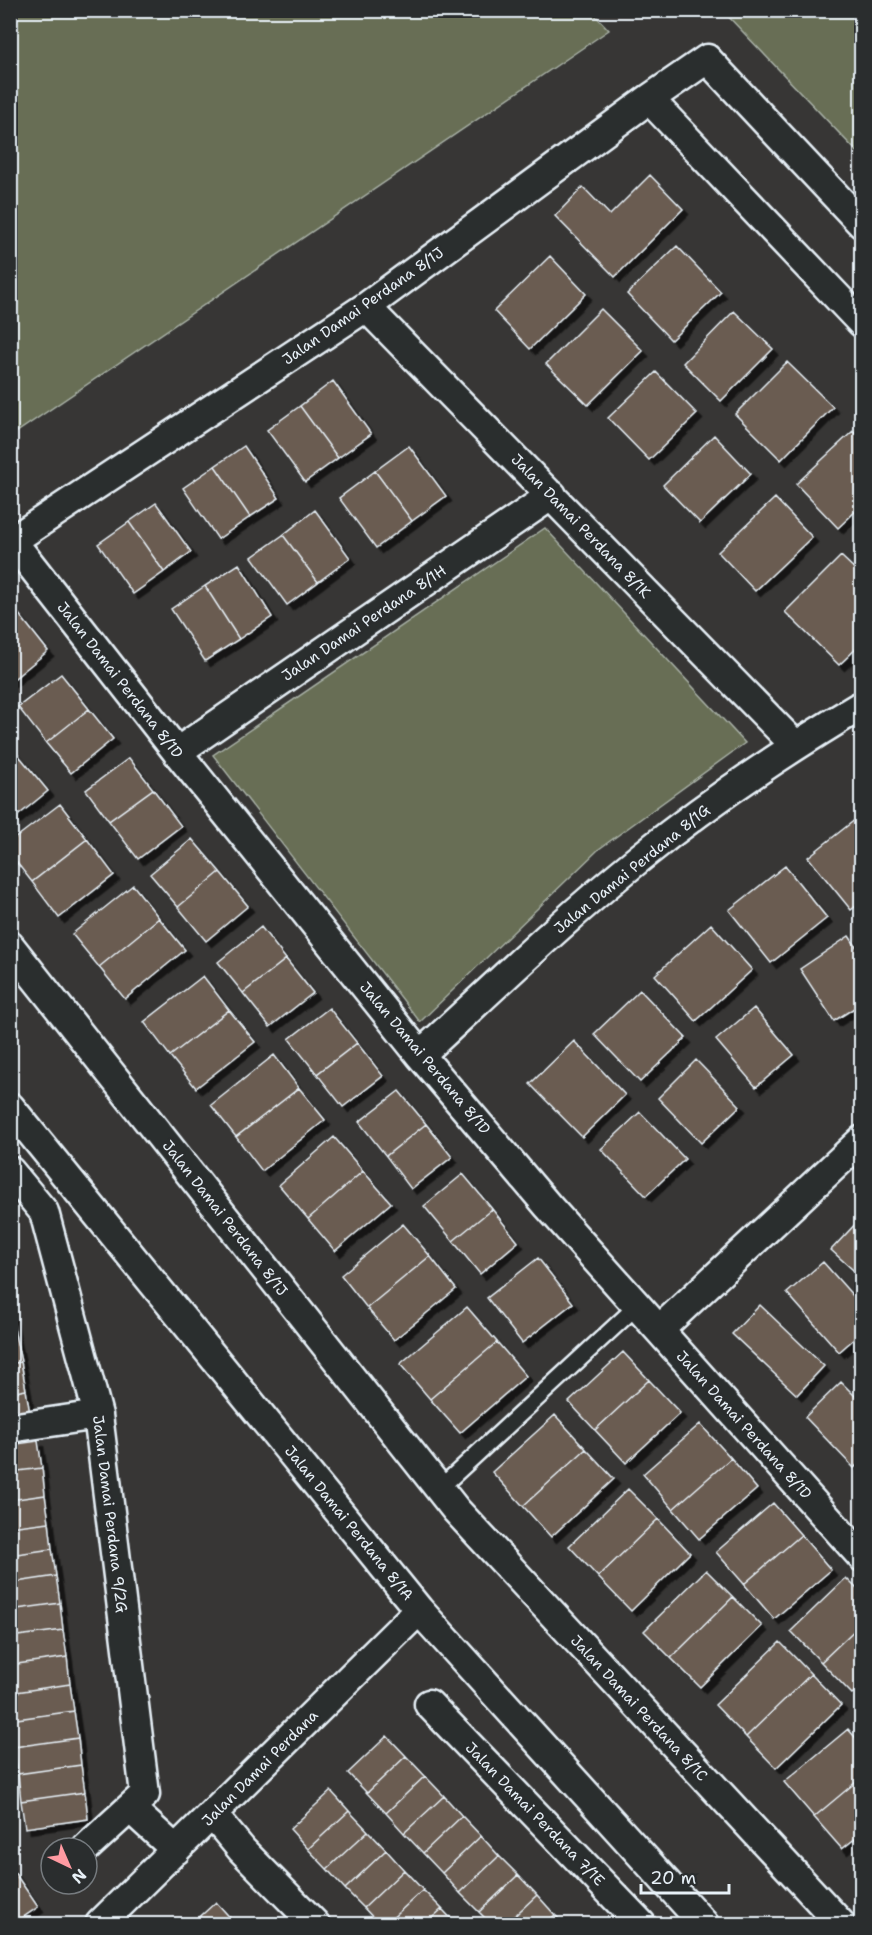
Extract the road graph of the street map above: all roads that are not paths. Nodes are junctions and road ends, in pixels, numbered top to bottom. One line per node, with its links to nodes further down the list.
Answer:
1 (649, 99): 2 (street, Jalan Damai Perdana 8/1J); 3 (street, Jalan Damai Perdana 8/1J); 4 (street)
2 (861, 224)
3 (366, 307): 5 (street, Jalan Damai Perdana 8/1K); 6 (street, Jalan Damai Perdana 8/1J)
4 (861, 323)
5 (552, 495): 8 (street, Jalan Damai Perdana 8/1K); 9 (street, Jalan Damai Perdana 8/1H)
6 (11, 541): 9 (street, Jalan Damai Perdana 8/1D)
7 (861, 705): 8 (street, Jalan Damai Perdana 8/1G)
8 (795, 746): 11 (street, Jalan Damai Perdana 8/1G)
9 (177, 752): 11 (street, Jalan Damai Perdana 8/1D)
10 (10, 946): 19 (street, Jalan Damai Perdana 8/1J)
11 (420, 1055): 15 (street, Jalan Damai Perdana 8/1D)
12 (10, 1107): 21 (street, Jalan Damai Perdana 8/1A)
13 (861, 1140): 16 (street)
14 (10, 1171): 17 (street, Jalan Damai Perdana 9/2G)
15 (638, 1305): 16 (street, Jalan Damai Perdana 8/1D); 19 (lane)
16 (659, 1330): 20 (street, Jalan Damai Perdana 8/1D)
17 (98, 1415): 18 (street); 23 (street, Jalan Damai Perdana 9/2G)
18 (10, 1428)
19 (439, 1489): 31 (street, Jalan Damai Perdana 8/1C)
20 (858, 1546)
21 (419, 1610): 24 (street, Jalan Damai Perdana); 30 (street, Jalan Damai Perdana 8/1A)
22 (429, 1704): 29 (street, Jalan Damai Perdana 7/1E)
23 (130, 1808): 25 (street, Jalan Damai Perdana 9/2G); 26 (street)
24 (212, 1814): 26 (street, Jalan Damai Perdana); 28 (street)
25 (99, 1836)
26 (176, 1850): 27 (street, Jalan Damai Perdana)
27 (100, 1924)
28 (315, 1924)
29 (641, 1924)
30 (704, 1924)
31 (841, 1924)

